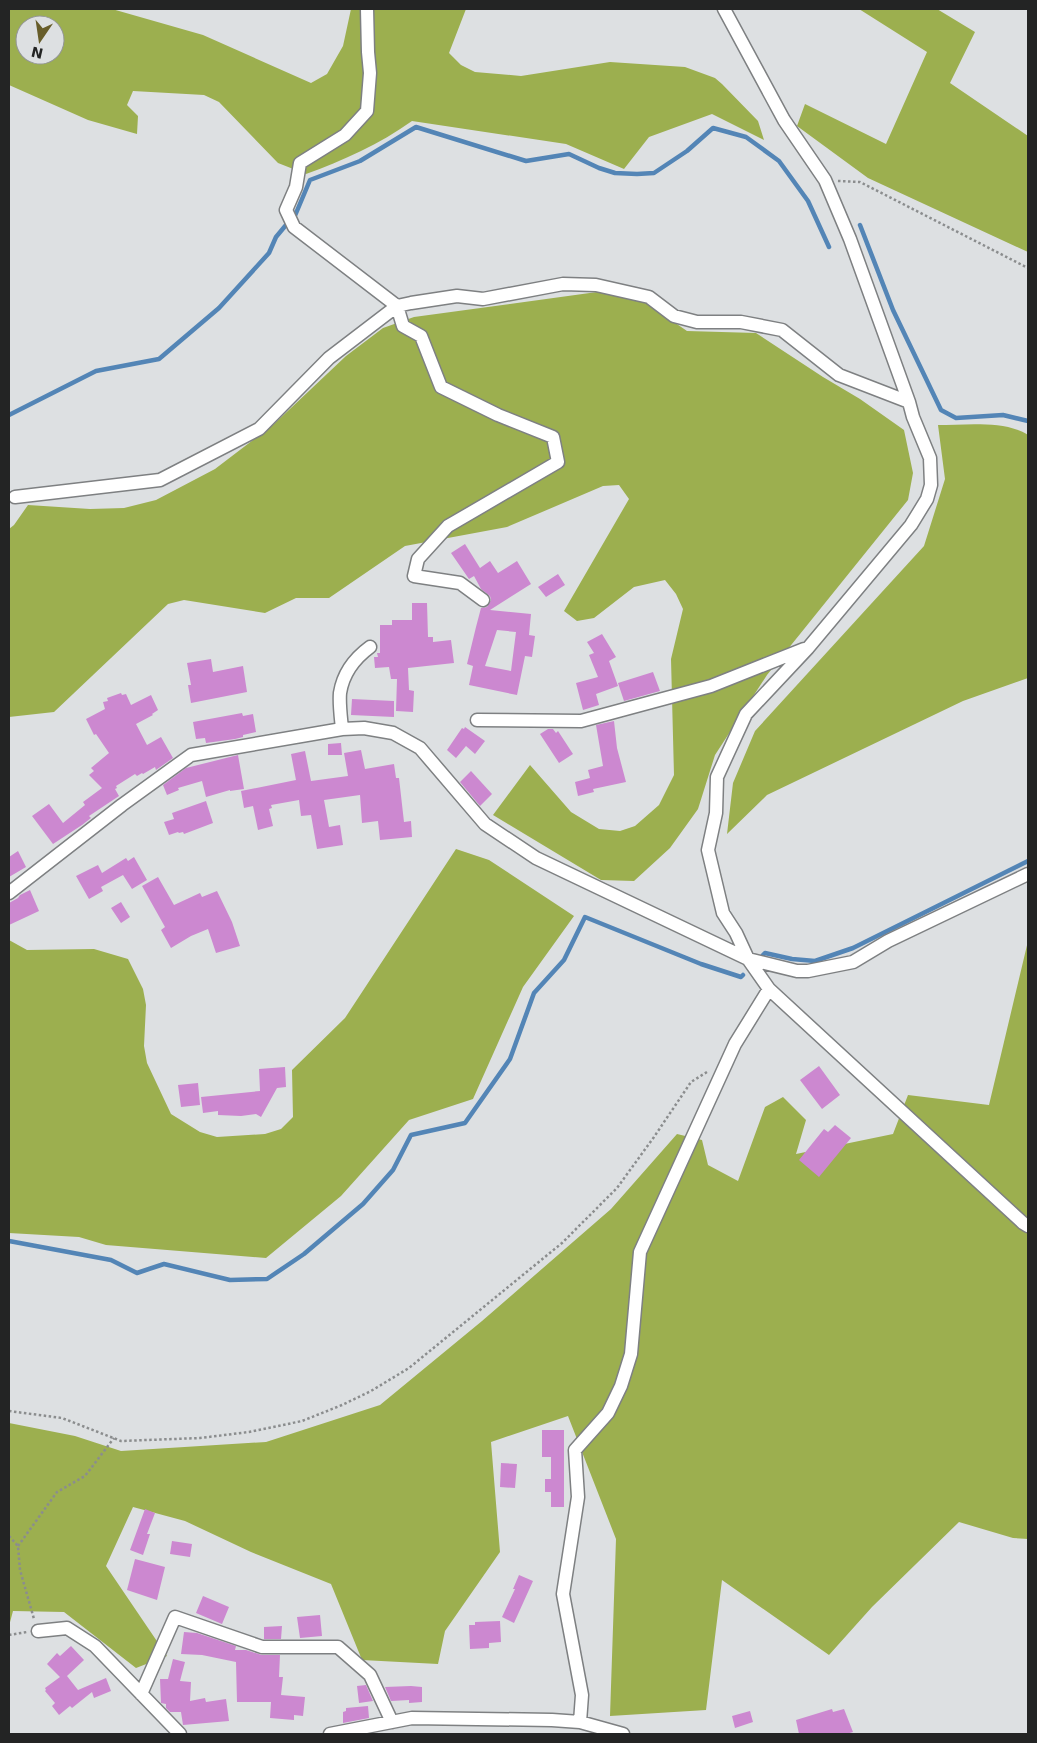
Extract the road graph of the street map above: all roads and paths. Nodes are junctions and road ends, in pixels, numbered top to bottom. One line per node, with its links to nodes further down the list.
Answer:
1 (367, 9): 5 (street)
2 (724, 9): 3 (street)
3 (825, 180): 4 (path); 6 (street)
4 (1028, 268)
5 (397, 306): 6 (street); 7 (street); 8 (street)
6 (909, 402): 10 (street)
7 (16, 497)
8 (483, 600)
9 (370, 647): 12 (street)
10 (808, 648): 11 (street); 15 (street)
11 (477, 720)
12 (342, 729): 14 (street); 15 (street)
13 (1028, 874): 15 (street)
14 (9, 893)
15 (748, 959): 16 (street)
16 (768, 989): 17 (street); 18 (street)
17 (728, 1060): 20 (path); 27 (street)
18 (1028, 1226)
19 (9, 1411): 20 (path)
20 (114, 1438): 22 (path)
21 (9, 1536): 22 (path)
22 (18, 1546): 23 (path)
23 (38, 1631): 24 (path); 25 (street)
24 (9, 1635)
25 (141, 1694): 26 (street); 28 (street)
26 (392, 1722): 27 (street); 29 (street)
27 (580, 1722): 30 (street)
28 (180, 1734)
29 (330, 1734)
30 (623, 1734)

